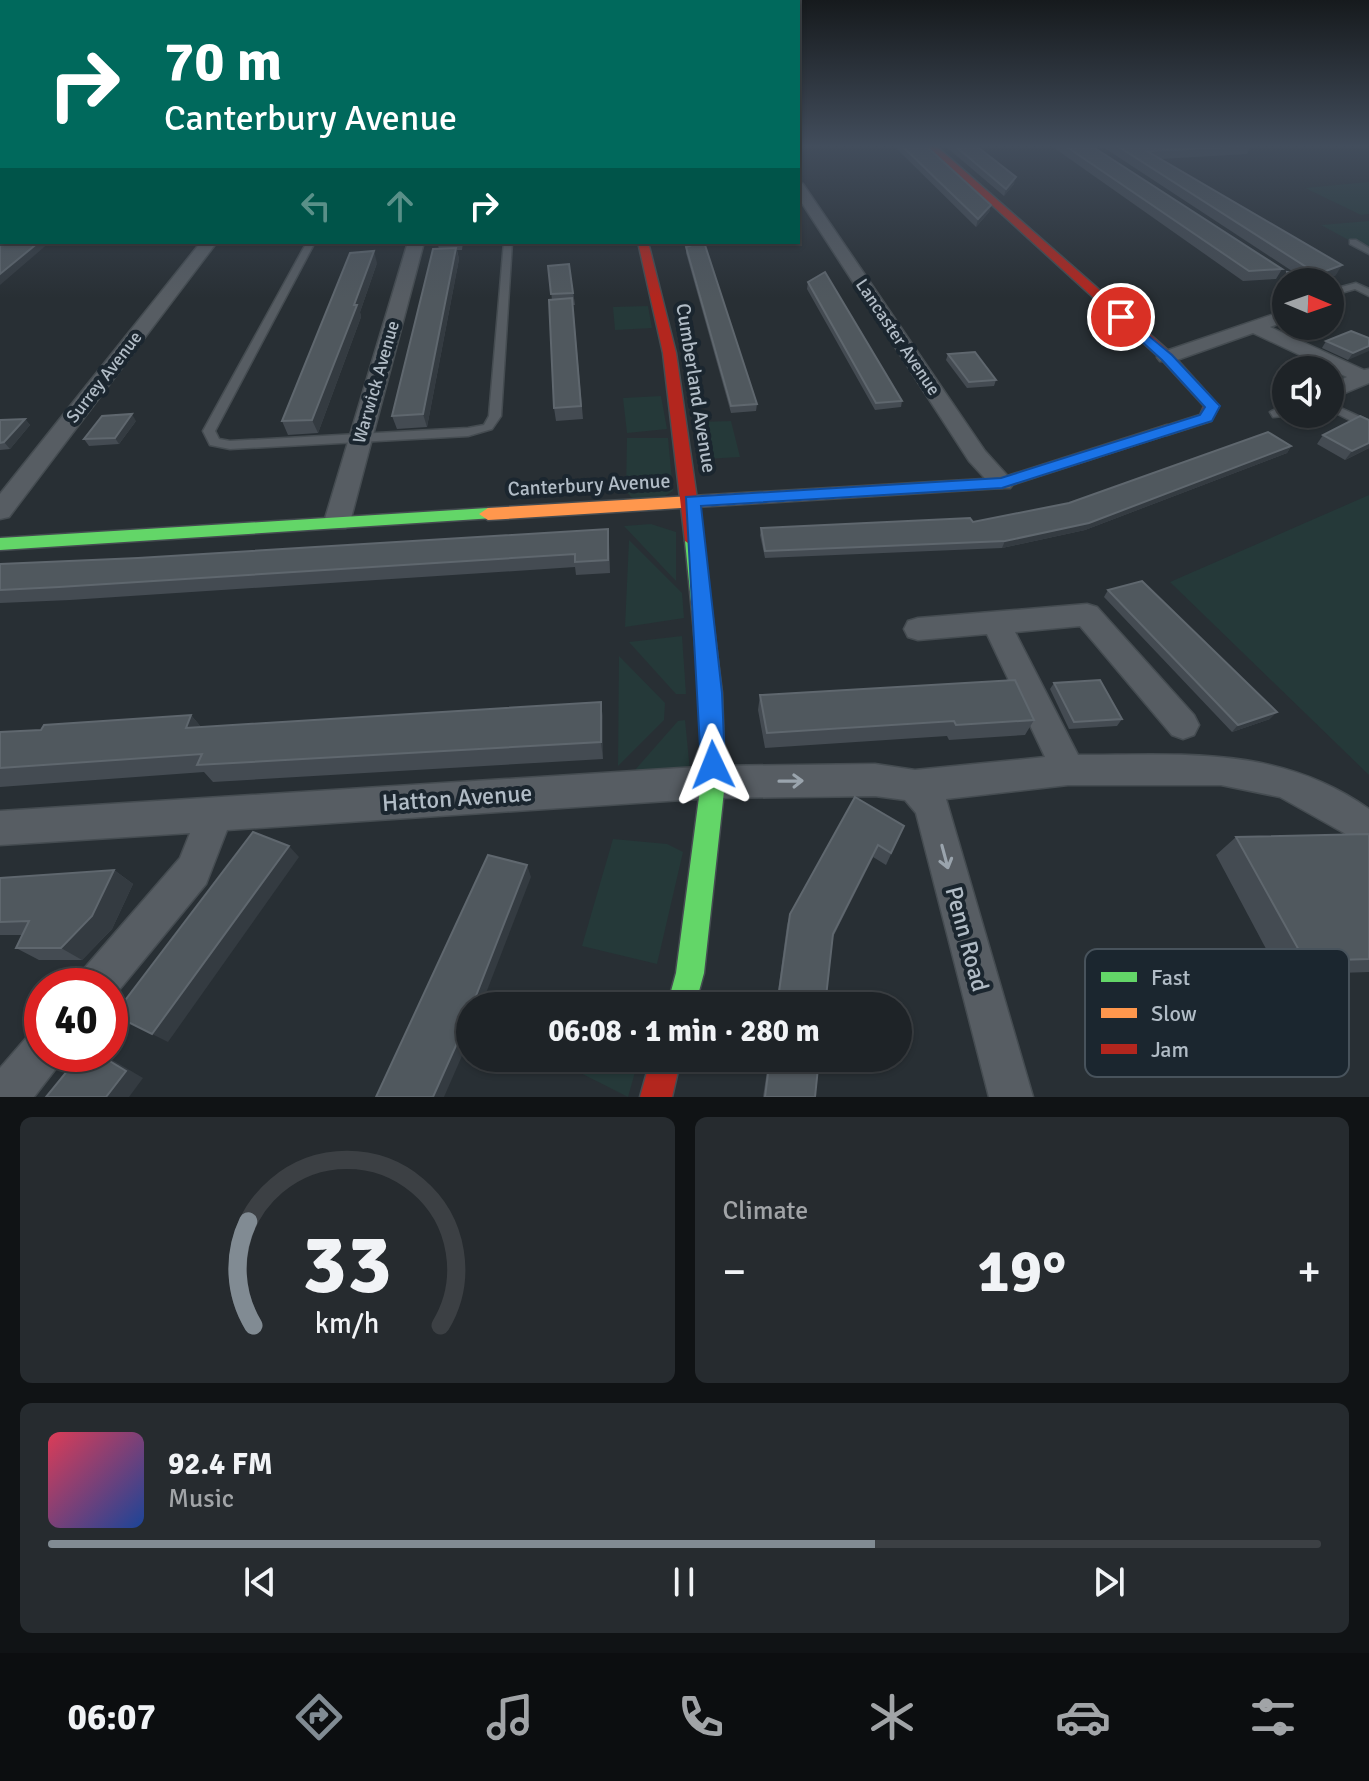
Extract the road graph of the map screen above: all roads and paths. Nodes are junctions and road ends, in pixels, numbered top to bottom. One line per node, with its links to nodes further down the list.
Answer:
1 (804, 196): 22 (street, Lancaster Avenue)
2 (987, 196): 16 (street)
3 (1353, 242): 9 (lane)
4 (207, 244): 24 (street, Surrey Avenue)
5 (310, 244): 21 (lane)
6 (415, 244): 21 (street, Warwick Avenue)
7 (508, 244): 21 (lane)
8 (644, 244): 23 (street, Cumberland Avenue)
9 (1369, 251)
10 (1369, 281): 11 (lane)
11 (1356, 286): 12 (lane); 13 (lane)
12 (1344, 289)
13 (1369, 293)
14 (1272, 320): 15 (street)
15 (1255, 327): 16 (street); 17 (street)
16 (1167, 357): 22 (street, Canterbury Avenue)
17 (1366, 376): 18 (street)
18 (1344, 386)
19 (1344, 413): 20 (lane)
20 (1369, 426)
21 (360, 439): 25 (street, Warwick Avenue)
22 (1002, 483): 23 (street, Canterbury Avenue)
23 (692, 501): 25 (street, Canterbury Avenue); 31 (street, Cumberland Avenue)
24 (0, 511)
25 (337, 522): 26 (street, Canterbury Avenue)
26 (0, 544)
27 (997, 625): 28 (street); 29 (street); 30 (street)
28 (918, 629)
29 (1183, 725)
30 (1068, 770): 32 (street, Hatton Avenue); 35 (street, Hatton Avenue)
31 (713, 782): 32 (street, Hatton Avenue, one-way to 32); 33 (street, Hatton Avenue); 37 (street, Cumberland Avenue)
32 (915, 786): 42 (street, Penn Road, one-way to 42)
33 (215, 814): 34 (street, Hatton Avenue); 36 (street)
34 (0, 828)
35 (1369, 830)
36 (112, 968)
37 (685, 992)
38 (26, 1072): 40 (street)
39 (662, 1072): 41 (street)
40 (5, 1097)
41 (656, 1097)
42 (1011, 1097)

